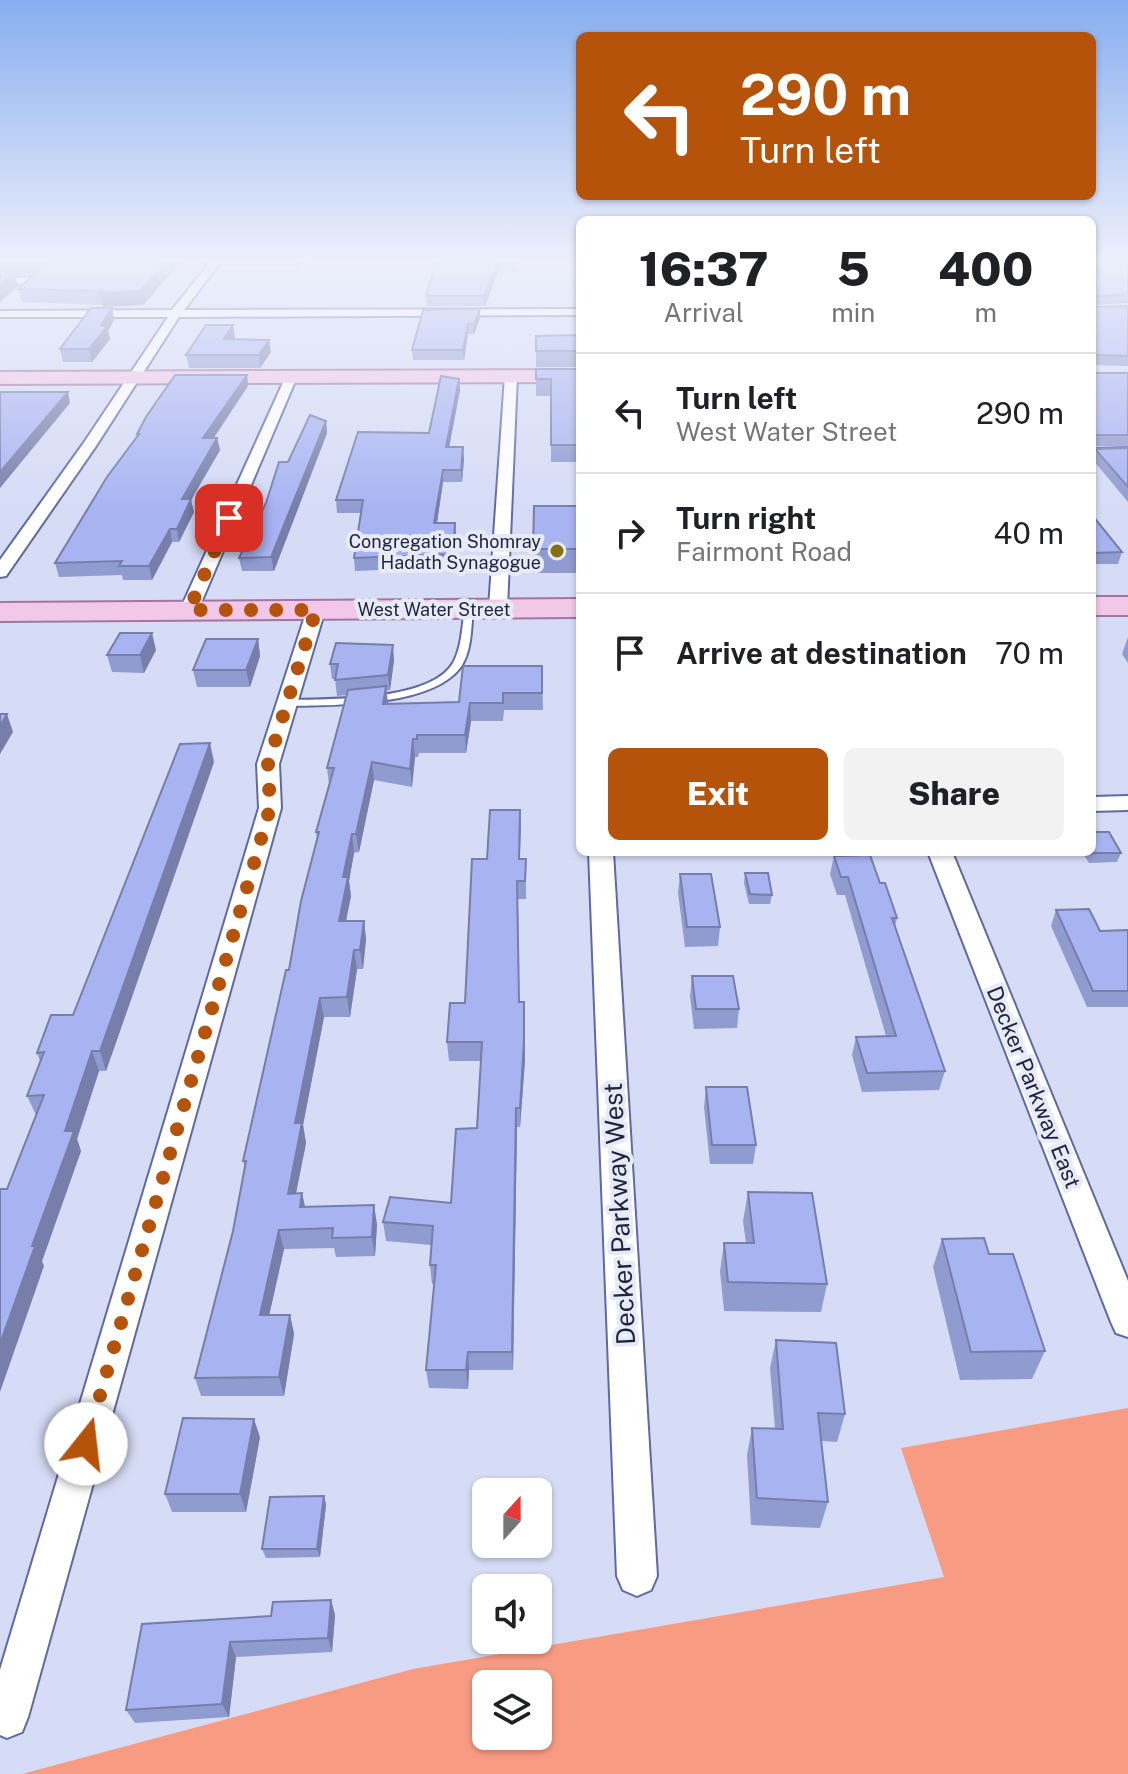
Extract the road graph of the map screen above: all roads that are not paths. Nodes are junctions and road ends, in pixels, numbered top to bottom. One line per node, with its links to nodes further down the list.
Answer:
1 (157, 344): 5 (street)
2 (511, 376): 3 (main road); 6 (main road); 12 (street)
3 (576, 376)
4 (0, 378): 5 (main road)
5 (135, 378): 6 (main road); 9 (street)
6 (290, 379): 14 (street)
7 (1128, 452): 8 (street)
8 (1096, 453)
9 (0, 572)
10 (1096, 606): 11 (main road)
11 (1128, 606)
12 (483, 608): 13 (main road, West Water Street); 15 (main road, West Water Street); 17 (lane)
13 (576, 608)
14 (189, 610): 15 (main road, West Water Street); 16 (main road, West Water Street)
15 (316, 610): 17 (street)
16 (0, 612)
17 (287, 703): 24 (street)
18 (1128, 803): 19 (street)
19 (1096, 804)
20 (601, 856): 23 (street, Decker Parkway West)
21 (942, 856): 22 (street, Decker Parkway East)
22 (1128, 1322)
23 (637, 1576)
24 (7, 1717)

